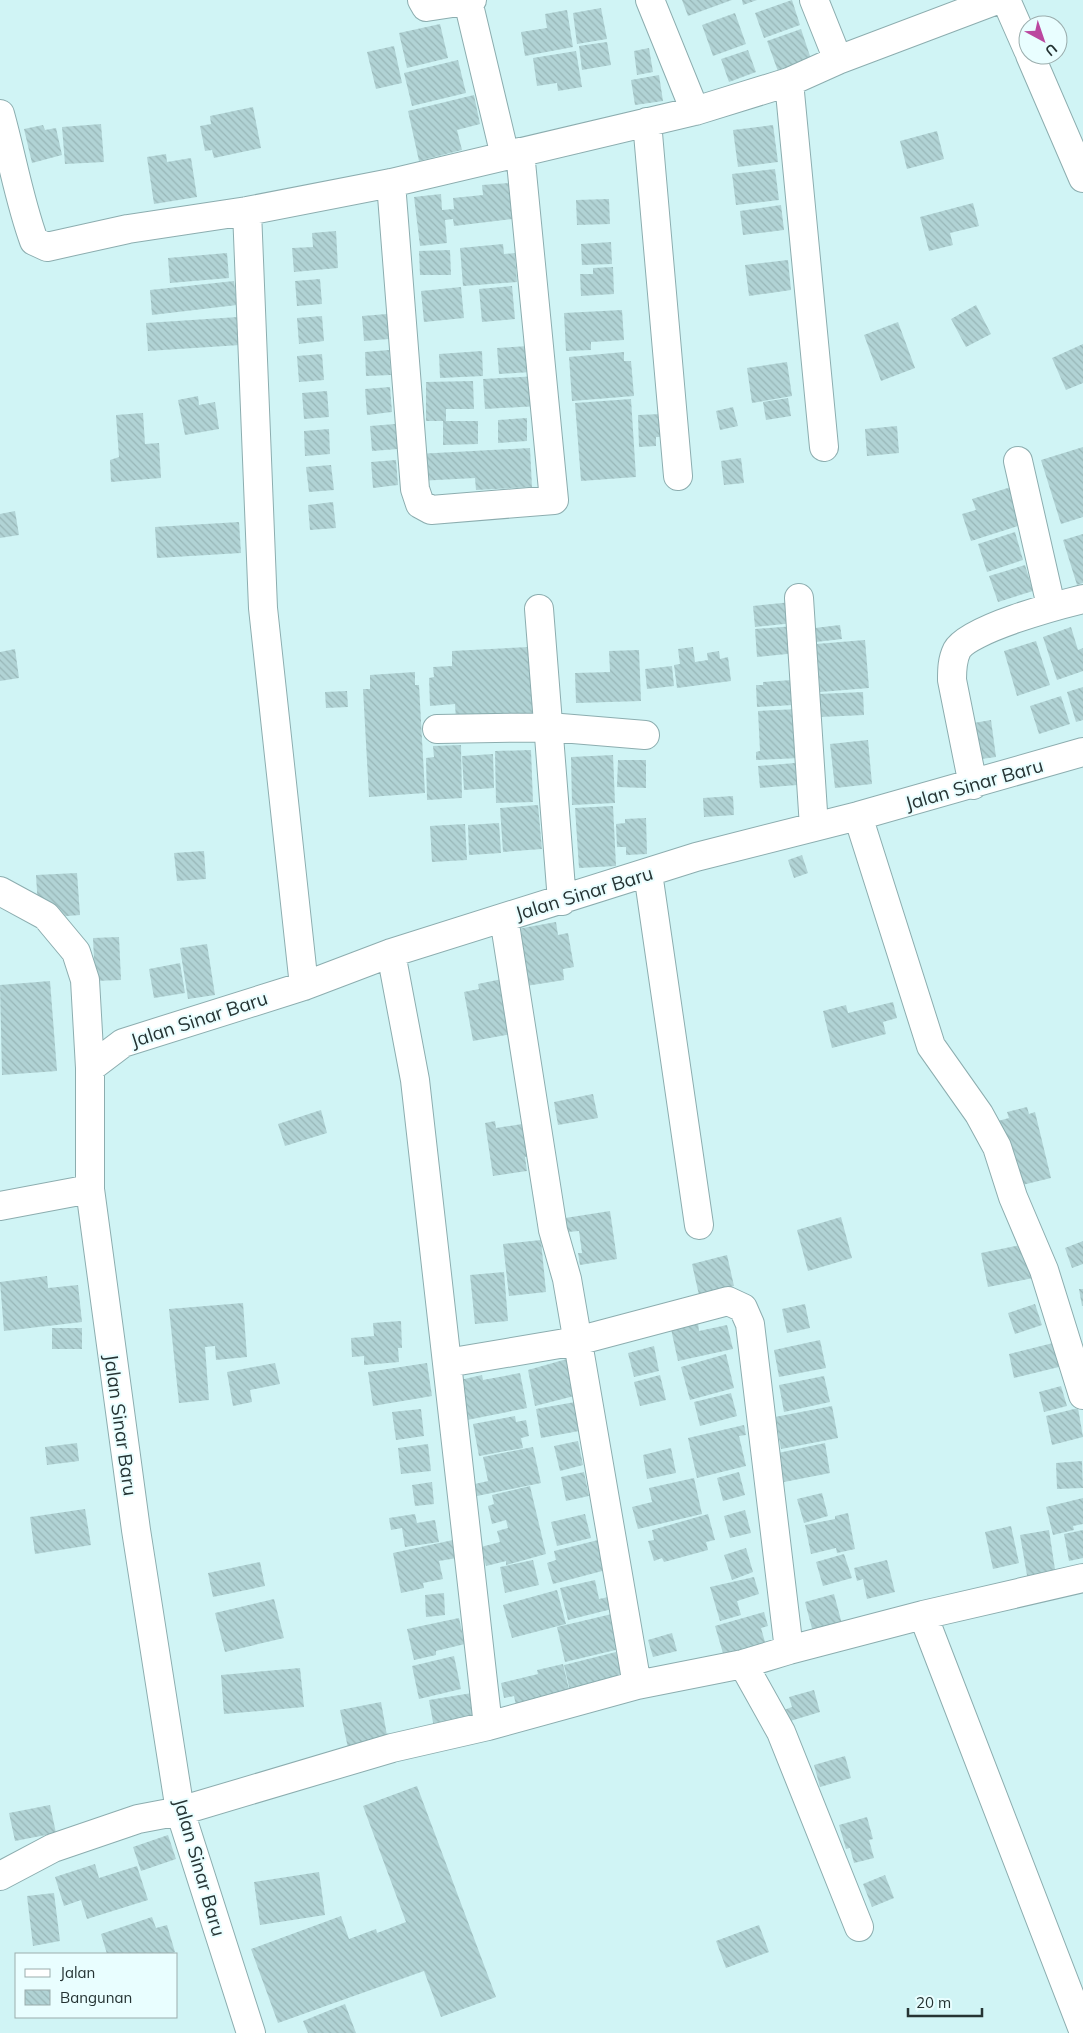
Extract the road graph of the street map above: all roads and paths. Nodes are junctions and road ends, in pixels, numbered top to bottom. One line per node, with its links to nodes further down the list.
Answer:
1 (422, 0): 2 (street)
2 (470, 0): 14 (street)
3 (650, 0): 11 (street)
4 (814, 0): 8 (street)
5 (997, 0): 8 (street)
6 (1006, 0): 7 (street)
7 (1018, 27)
8 (838, 60): 10 (street)
9 (1034, 65): 15 (street)
10 (788, 82): 11 (street); 18 (street)
11 (695, 111): 13 (street)
12 (0, 114): 17 (street)
13 (647, 122): 14 (street); 20 (street)
14 (512, 154): 16 (street); 16 (street)
15 (1083, 178)
16 (391, 183): 17 (street)
17 (247, 211): 37 (street)
18 (824, 447)
19 (1018, 461): 23 (street)
20 (678, 476)
21 (800, 598): 31 (street)
22 (1083, 599): 23 (street)
23 (1051, 606): 29 (street)
24 (540, 609): 25 (street)
25 (549, 727): 26 (street); 27 (street); 34 (street)
26 (437, 728)
27 (645, 735)
28 (1083, 752): 29 (street, Jalan Sinar Baru)
29 (973, 785): 30 (street, Jalan Sinar Baru)
30 (858, 816): 31 (street, Jalan Sinar Baru); 44 (street)
31 (814, 827): 32 (street, Jalan Sinar Baru)
32 (648, 873): 34 (street, Jalan Sinar Baru); 41 (street)
33 (0, 891): 38 (street)
34 (562, 901): 35 (street, Jalan Sinar Baru)
35 (504, 918): 36 (street, Jalan Sinar Baru); 42 (street)
36 (391, 953): 37 (street, Jalan Sinar Baru); 43 (street)
37 (304, 986): 38 (street, Jalan Sinar Baru)
38 (90, 1068): 39 (street, Jalan Sinar Baru)
39 (90, 1189): 40 (street); 51 (street, Jalan Sinar Baru)
40 (0, 1206)
41 (699, 1225)
42 (577, 1342): 43 (street); 47 (street); 49 (street)
43 (447, 1363): 50 (street)
44 (1083, 1396)
45 (1083, 1578): 46 (street)
46 (923, 1615): 47 (street); 54 (street)
47 (789, 1650): 48 (street)
48 (743, 1664): 49 (street); 53 (street)
49 (637, 1685): 50 (street)
50 (488, 1726): 51 (street)
51 (180, 1811): 52 (street); 55 (street, Jalan Sinar Baru)
52 (0, 1876)
53 (859, 1927)
54 (1083, 2030)
55 (251, 2033)

